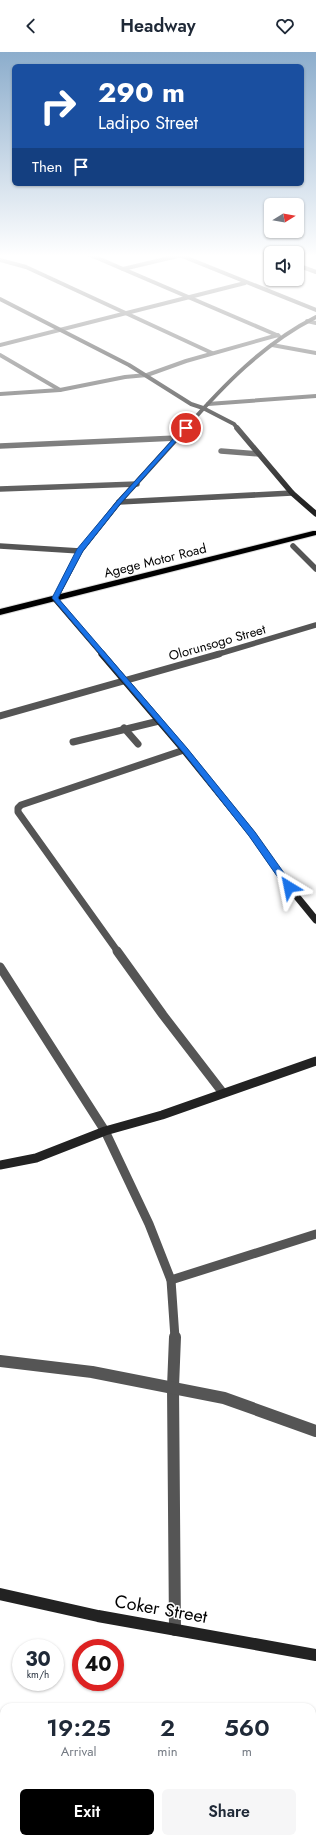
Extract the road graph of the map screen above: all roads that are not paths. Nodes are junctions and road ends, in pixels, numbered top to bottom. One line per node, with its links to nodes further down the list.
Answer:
1 (29, 338): 6 (street)
2 (74, 338): 11 (street)
3 (178, 338): 8 (street)
4 (274, 338): 8 (street)
5 (279, 338): 7 (street)
6 (0, 345)
7 (272, 345): 9 (street); 15 (street)
8 (212, 353): 11 (street)
9 (316, 353)
10 (0, 355): 12 (street)
11 (147, 375): 12 (street); 16 (street)
12 (60, 390): 13 (street)
13 (0, 394)
14 (316, 396): 15 (street)
15 (208, 404): 16 (street)
16 (203, 408): 17 (street); 20 (street)
17 (177, 438): 18 (street); 21 (street)
18 (0, 446)
19 (221, 451): 20 (street)
20 (259, 454): 23 (street)
21 (137, 484): 22 (street); 24 (street)
22 (0, 488)
23 (292, 493): 24 (street); 25 (street)
24 (119, 502): 30 (street)
25 (316, 514)
26 (316, 533): 32 (highway, Agege Motor Road)
27 (316, 540): 29 (highway, Agege Motor Road)
28 (0, 546): 30 (street)
29 (293, 546): 31 (street); 32 (highway, Agege Motor Road)
30 (80, 551): 32 (street)
31 (316, 569)
32 (57, 601): 33 (highway, Agege Motor Road); 34 (highway, Agege Motor Road); 36 (street)
33 (0, 612)
34 (0, 618)
35 (316, 625): 36 (street, Olorunsogo Street)
36 (125, 680): 37 (street, Olorunsogo Street); 38 (street)
37 (0, 716)
38 (160, 720): 39 (street); 42 (street)
39 (124, 728): 40 (street); 41 (street)
40 (73, 742)
41 (138, 744)
42 (184, 750): 43 (street); 46 (street)
43 (316, 920)
44 (0, 967): 47 (street)
45 (316, 1062): 46 (street)
46 (223, 1093): 47 (street)
47 (105, 1131): 48 (street); 50 (street)
48 (0, 1165)
49 (316, 1234): 50 (street)
50 (171, 1280): 52 (street)
51 (0, 1361): 52 (street)
52 (173, 1387): 53 (street); 55 (street)
53 (316, 1430)
54 (0, 1594): 55 (street, Coker Street)
55 (175, 1630): 56 (street, Coker Street)
56 (316, 1655)

